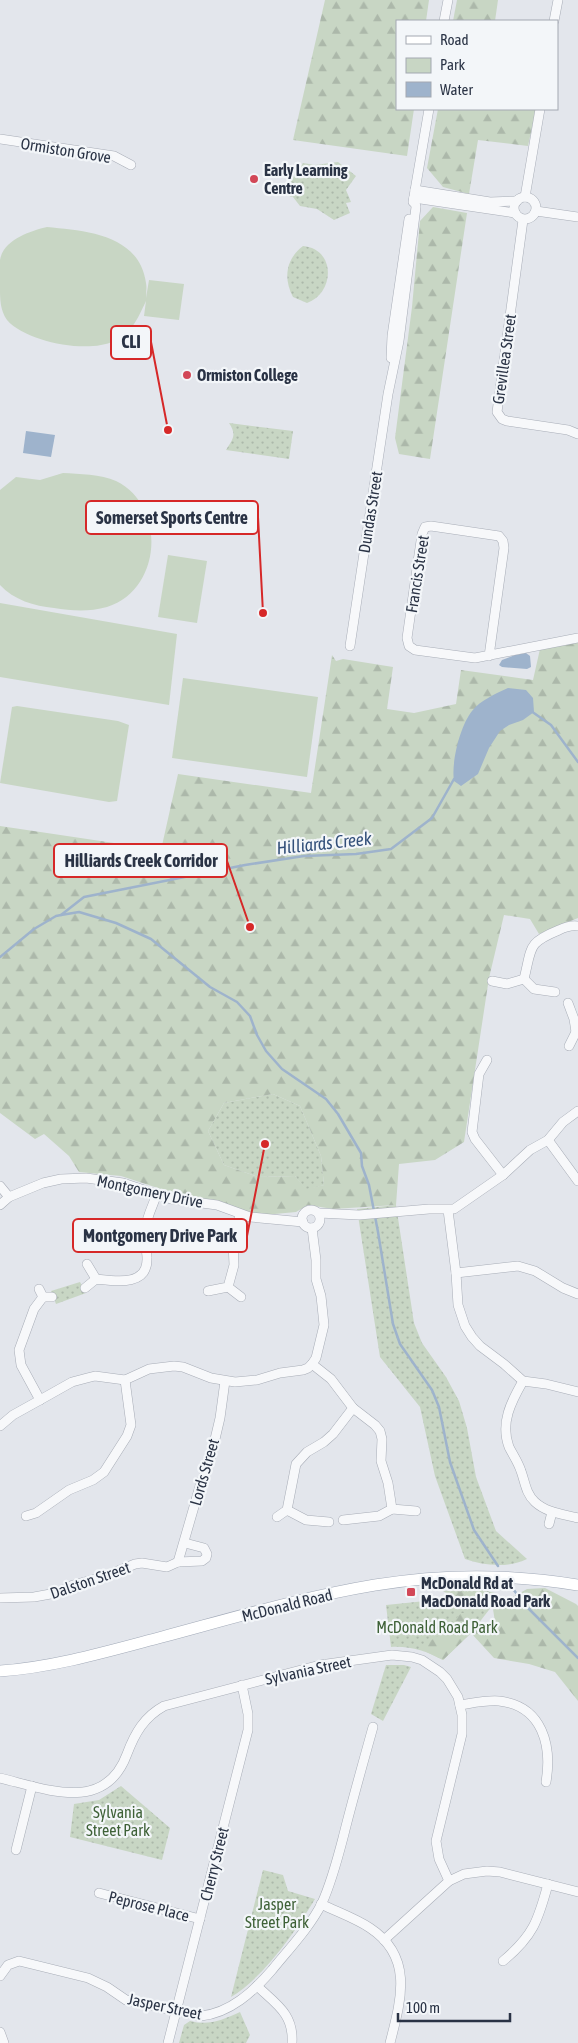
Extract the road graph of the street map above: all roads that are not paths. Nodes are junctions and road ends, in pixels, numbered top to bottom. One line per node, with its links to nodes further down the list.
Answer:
1 (448, 0): 3 (street)
2 (558, 0): 4 (street)
3 (444, 20)
4 (554, 20)
5 (429, 110): 9 (street, Dundas Street)
6 (540, 110): 10 (street)
7 (0, 139): 8 (street, Ormiston Grove)
8 (131, 165)
9 (415, 194): 10 (street); 12 (street); 17 (street, Dundas Street)
10 (521, 199): 11 (street); 12 (street)
11 (536, 211): 13 (street); 14 (street)
12 (515, 213): 14 (street)
13 (578, 217)
14 (523, 220): 15 (street, Grevillea Street)
15 (578, 434)
16 (578, 638): 18 (street, Francis Street)
17 (350, 646)
18 (489, 656): 18 (street, Francis Street)
19 (578, 926): 20 (street)
20 (524, 979): 21 (street); 22 (street)
21 (492, 981)
22 (555, 992)
23 (568, 1003): 24 (street)
24 (577, 1032): 25 (street)
25 (570, 1046)
26 (487, 1060): 29 (street)
27 (578, 1111): 28 (street)
28 (548, 1140): 29 (street); 30 (street)
29 (503, 1175): 35 (street)
30 (578, 1181)
31 (0, 1186): 33 (street)
32 (157, 1194): 33 (street, Montgomery Drive); 37 (street, Montgomery Drive); 43 (street)
33 (8, 1197): 34 (street, Montgomery Drive)
34 (0, 1205)
35 (448, 1210): 38 (street); 42 (street)
36 (319, 1213): 38 (street); 39 (street); 40 (street)
37 (240, 1214): 39 (street, Montgomery Drive); 44 (street)
38 (338, 1215): 40 (street)
39 (303, 1219): 40 (street)
40 (316, 1226): 50 (street)
41 (86, 1264): 43 (street)
42 (456, 1273): 47 (street); 53 (street)
43 (96, 1279): 45 (street)
44 (228, 1287): 46 (street); 49 (street)
45 (85, 1288)
46 (208, 1291)
47 (578, 1294)
48 (45, 1295): 55 (street)
49 (241, 1297)
50 (312, 1364): 52 (street); 56 (street)
51 (125, 1380): 52 (street); 55 (street); 62 (street)
52 (225, 1381): 70 (street, Lords Street)
53 (523, 1381): 54 (street); 61 (street)
54 (578, 1392)
55 (40, 1400): 57 (street)
56 (353, 1408): 58 (street); 59 (street)
57 (0, 1426)
58 (392, 1509): 60 (street); 66 (street)
59 (287, 1510): 64 (street); 67 (street)
60 (416, 1511)
61 (552, 1512): 65 (street); 69 (street)
62 (36, 1513): 63 (street); 68 (street)
63 (26, 1516)
64 (277, 1517)
65 (578, 1518)
66 (349, 1521)
67 (329, 1522)
68 (38, 1524)
69 (549, 1524)
70 (185, 1543): 71 (street, Lords Street); 71 (street, Dalston Street)
71 (178, 1562): 73 (street, Dalston Street)
72 (578, 1585): 74 (main road, McDonald Road)
73 (0, 1598)
74 (0, 1671)
75 (242, 1685): 76 (street, Sylvania Street); 80 (street, Sylvania Street); 87 (street, Cherry Street)
76 (460, 1705): 79 (street); 82 (street, Sylvania Street)
77 (373, 1727): 86 (street, Jasper Street)
78 (0, 1778): 80 (street, Sylvania Street)
79 (546, 1782)
80 (32, 1786): 81 (street)
81 (16, 1850)
82 (449, 1881): 83 (street); 88 (street)
83 (548, 1884): 84 (street); 89 (street)
84 (578, 1892)
85 (99, 1893): 87 (street, Peprose Place)
86 (321, 1904): 88 (street); 91 (street, Jasper Street)
87 (200, 1919): 92 (street, Cherry Street)
88 (384, 1940): 97 (street)
89 (503, 1961)
90 (0, 1976): 92 (street, Jasper Street)
91 (257, 1986): 92 (street, Jasper Street); 96 (street)
92 (176, 2011): 95 (street, Cherry Street)
93 (0, 2032): 94 (street)
94 (4, 2043)
95 (168, 2043)
96 (292, 2043)
97 (390, 2043)

